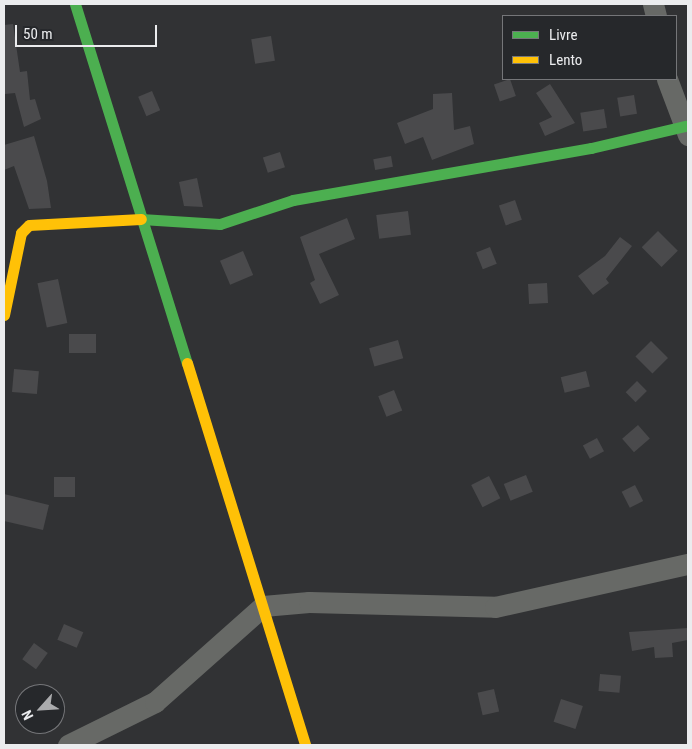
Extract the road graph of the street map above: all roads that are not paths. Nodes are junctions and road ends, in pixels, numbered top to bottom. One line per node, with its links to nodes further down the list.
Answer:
1 (74, 4): 4 (street)
2 (667, 80): 3 (street)
3 (686, 131): 4 (street)
4 (142, 219): 5 (street); 7 (street)
5 (4, 315)
6 (688, 564): 7 (street)
7 (263, 606): 8 (street); 9 (street)
8 (68, 745)
9 (305, 745)

